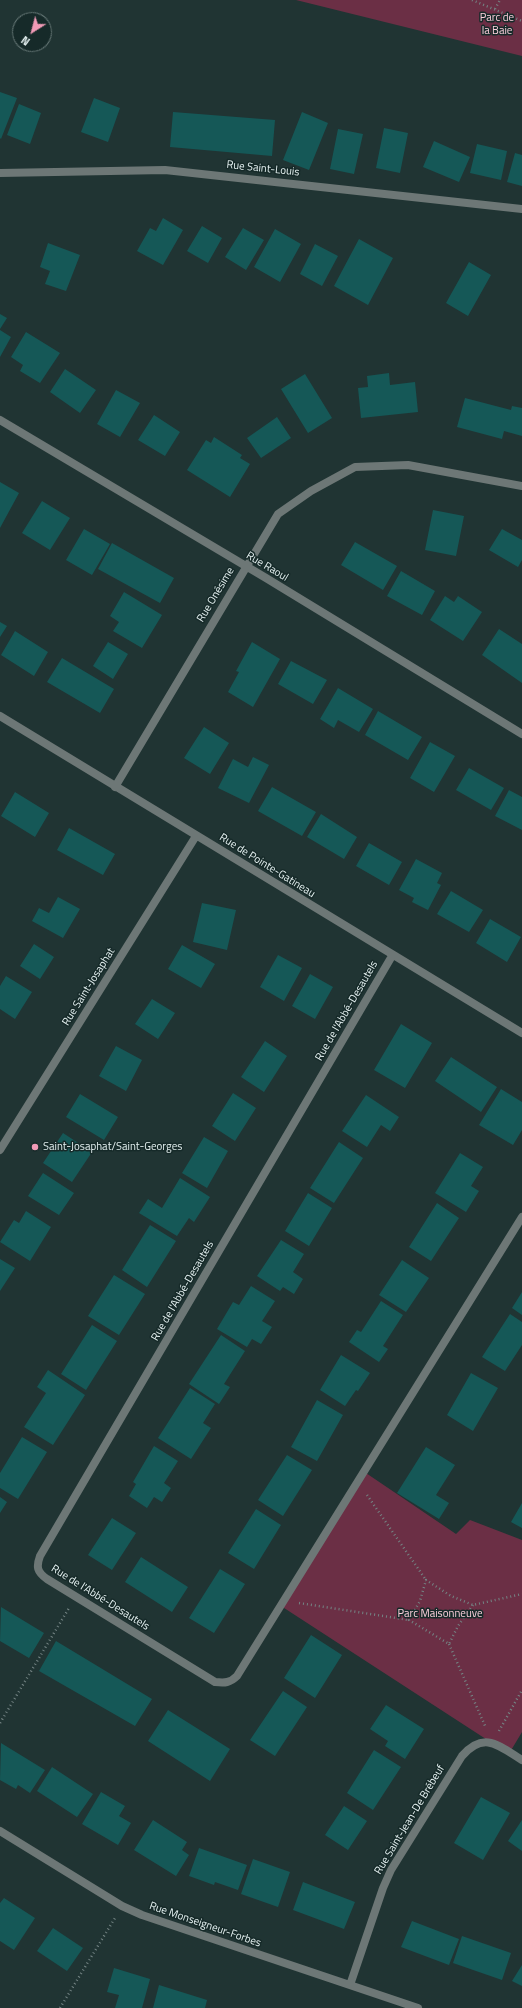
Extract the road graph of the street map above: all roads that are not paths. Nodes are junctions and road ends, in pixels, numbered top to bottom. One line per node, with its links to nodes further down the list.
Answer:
1 (0, 173): 2 (street, Rue Saint-Louis)
2 (522, 210)
3 (0, 420): 5 (street, Rue Raoul)
4 (522, 486): 5 (street, Rue Onésime)
5 (246, 567): 7 (street, Rue Raoul); 8 (street, Rue Onésime)
6 (0, 716): 8 (street, Rue de Pointe-Gatineau)
7 (522, 734)
8 (115, 787): 9 (street, Rue de Pointe-Gatineau)
9 (196, 836): 10 (street, Rue de Pointe-Gatineau); 12 (street, Rue Saint-Josaphat)
10 (392, 956): 11 (street, Rue de Pointe-Gatineau); 14 (street, Rue de l'Abbé-Desautels)
11 (522, 1033)
12 (3, 1140): 13 (street, Rue Saint-Josaphat)
13 (0, 1150)
14 (522, 1217)
15 (522, 1760): 17 (street, Rue Saint-Jean-De Brébeuf)
16 (0, 1831): 17 (street, Rue Monseigneur-Forbes)
17 (350, 1985): 18 (street, Rue Monseigneur-Forbes)
18 (418, 2008)

